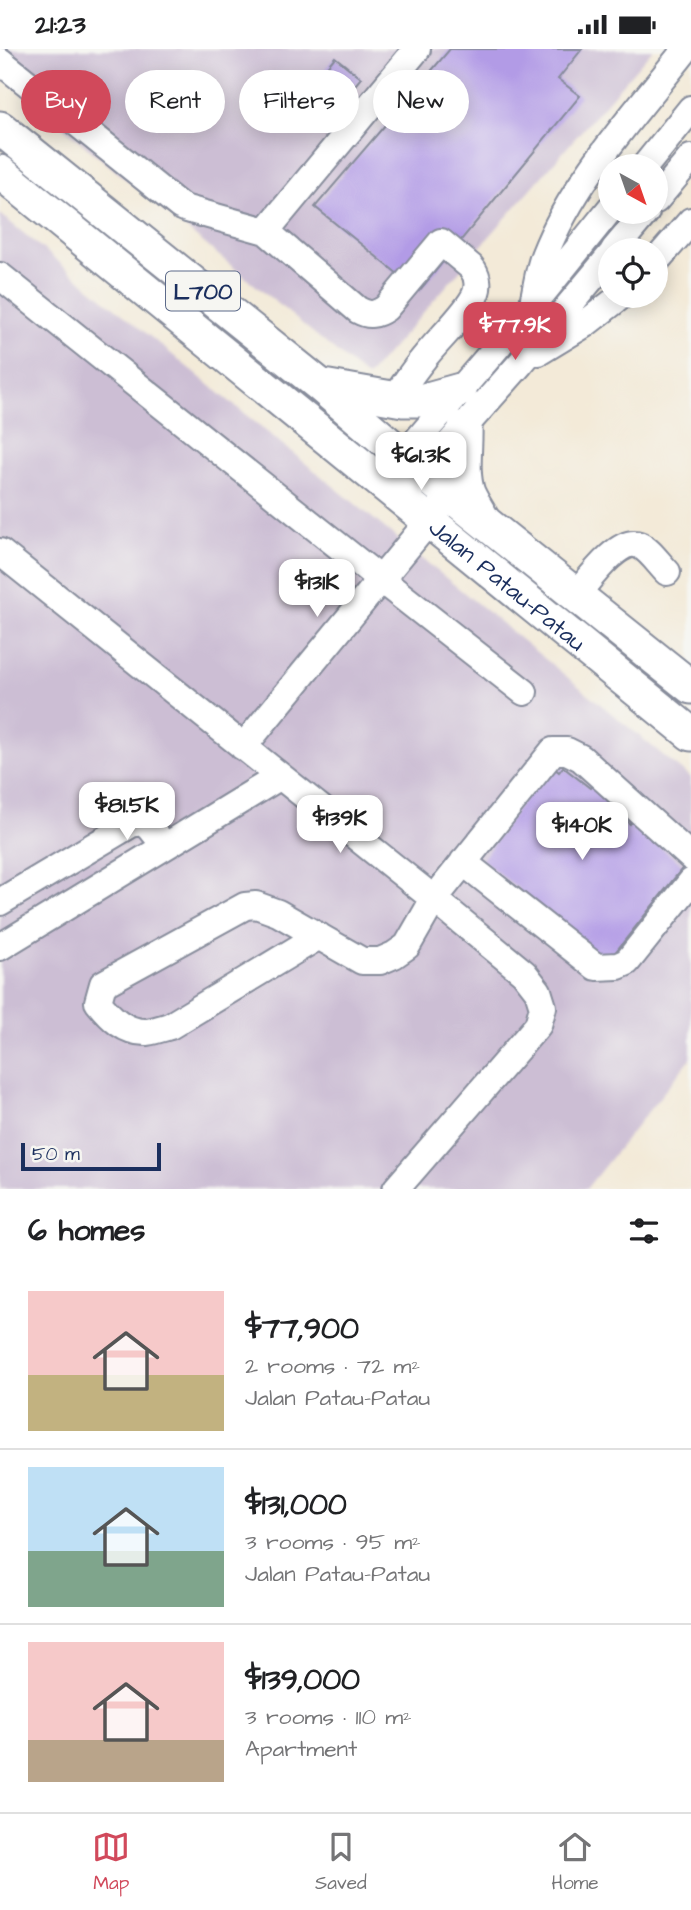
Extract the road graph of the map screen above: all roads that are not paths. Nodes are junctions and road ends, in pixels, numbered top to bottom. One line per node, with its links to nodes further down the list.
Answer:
1 (416, 49): 14 (street)
2 (686, 49): 20 (street)
3 (3, 58): 14 (street)
4 (691, 109): 6 (street)
5 (0, 128): 23 (main road, Jalan Patau-Patau / L700)
6 (655, 154)
7 (691, 158): 9 (street)
8 (0, 172): 17 (main road, Jalan Patau-Patau / L700)
9 (668, 186)
10 (0, 198): 17 (main road)
11 (598, 224): 20 (street)
12 (636, 224): 15 (street)
13 (690, 225): 16 (street)
14 (266, 231): 25 (street)
15 (624, 238)
16 (668, 248)
17 (110, 261): 28 (main road, Jalan Patau-Patau / L700)
18 (598, 271): 22 (street)
19 (0, 276): 34 (street)
20 (532, 306): 24 (street)
21 (605, 308): 22 (street)
22 (520, 364): 26 (street)
23 (321, 386): 25 (main road); 27 (main road, Jalan Patau-Patau / L700)
24 (460, 390): 25 (main road); 27 (street)
25 (394, 399)
26 (465, 426): 27 (street); 30 (main road)
27 (414, 464): 28 (street); 29 (main road, Jalan Patau-Patau / L700)
28 (390, 491): 31 (main road, Jalan Patau-Patau / L700)
29 (451, 495): 30 (main road, Jalan Patau-Patau / L700); 31 (street)
30 (482, 519): 35 (main road, Jalan Patau-Patau / L700)
31 (428, 521): 34 (street); 38 (main road, Jalan Patau-Patau / L700)
32 (0, 552): 39 (street)
33 (667, 572): 35 (street)
34 (380, 579): 37 (street); 39 (street)
35 (576, 594): 36 (main road, Jalan Patau-Patau / L700)
36 (691, 687)
37 (524, 692)
38 (691, 734)
39 (243, 747): 40 (street)
40 (279, 777): 41 (street); 45 (street)
41 (165, 846): 46 (street); 48 (street)
42 (691, 857): 43 (street)
43 (463, 862): 44 (street); 45 (street)
44 (691, 882)
45 (434, 899): 47 (street); 49 (street)
46 (0, 902)
47 (319, 936): 47 (street)
48 (0, 947)
49 (396, 1189)

